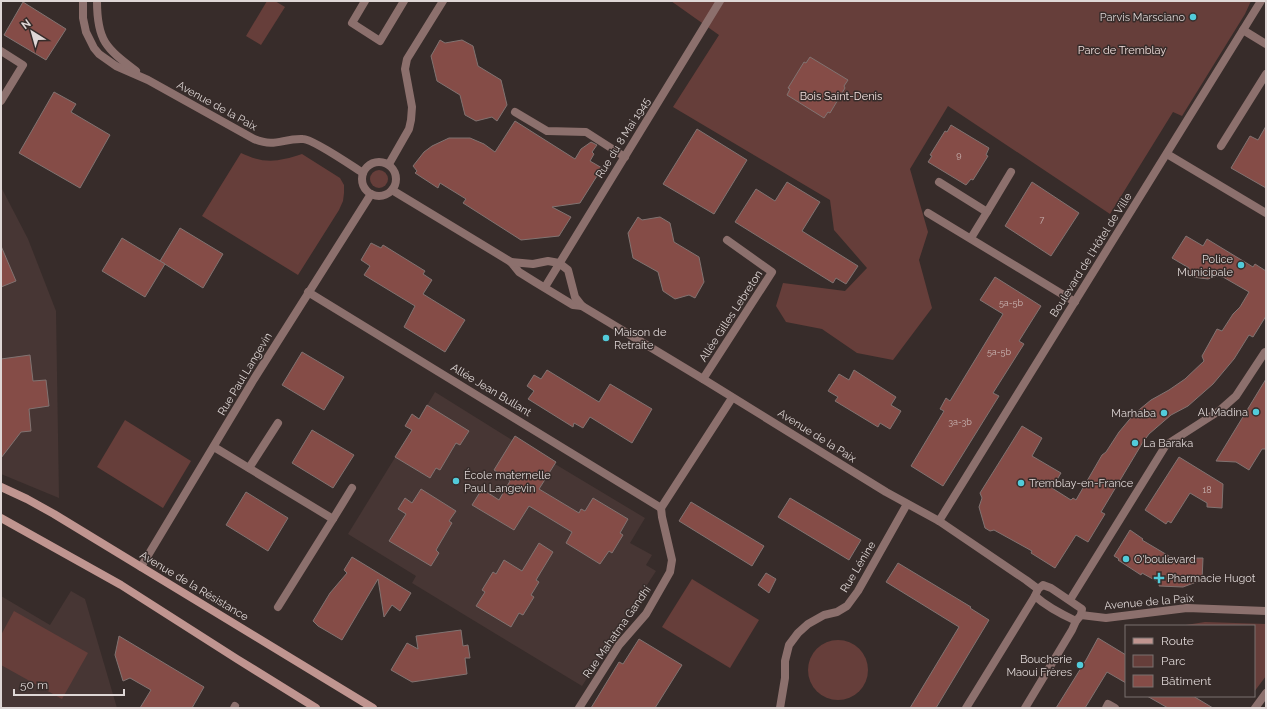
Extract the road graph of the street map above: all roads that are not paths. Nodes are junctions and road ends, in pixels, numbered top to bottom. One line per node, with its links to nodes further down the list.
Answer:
1 (83, 1): 12 (street, Avenue de la Paix)
2 (97, 1): 12 (street, Avenue de la Paix)
3 (365, 1): 4 (street)
4 (404, 1)
5 (443, 1): 18 (street)
6 (720, 1): 17 (street, Rue du 8 Mai 1945)
7 (1259, 4): 8 (street, Boulevard de l'Hôtel de Ville)
8 (1243, 30): 9 (street); 16 (street, Boulevard de l'Hôtel de Ville)
9 (1266, 44)
10 (1, 51): 13 (street)
11 (1266, 74): 15 (street)
12 (148, 80): 20 (street, Avenue de la Paix)
13 (1, 100)
14 (515, 112): 17 (street)
15 (1221, 146)
16 (1167, 154): 26 (street); 33 (street, Boulevard de l'Hôtel de Ville)
17 (625, 157): 30 (street, Rue du 8 Mai 1945)
18 (389, 164): 20 (street); 22 (street)
19 (1011, 172): 24 (street)
20 (363, 173): 23 (street)
21 (939, 182): 24 (street)
22 (392, 190): 23 (street); 29 (street, Avenue de la Paix)
23 (371, 194): 32 (street, Rue Paul Langevin)
24 (987, 212): 27 (street)
25 (928, 213): 27 (street)
26 (1266, 213)
27 (970, 238): 33 (street)
28 (727, 240): 36 (street, Allée Gilles Lebreton)
29 (511, 262): 30 (street, Avenue de la Paix); 31 (street, Avenue de la Paix)
30 (559, 263): 31 (street, Rue du 8 Mai 1945); 34 (street)
31 (545, 287): 34 (street, Avenue de la Paix)
32 (308, 292): 39 (street, Rue Paul Langevin); 44 (street, Allée Jean Bullant)
33 (1075, 302): 47 (street, Boulevard de l'Hôtel de Ville)
34 (582, 306): 36 (street, Avenue de la Paix)
35 (1266, 352): 50 (street)
36 (703, 379): 37 (street, Avenue de la Paix)
37 (732, 398): 43 (street, Avenue de la Paix); 44 (street)
38 (278, 423): 40 (street)
39 (214, 447): 40 (street); 48 (street, Rue Paul Langevin)
40 (249, 468): 46 (street)
41 (1, 487): 48 (main road, Avenue de la Résistance)
42 (352, 488): 46 (street)
43 (907, 504): 47 (street, Avenue de la Paix); 58 (street, Rue Lénine)
44 (661, 508): 57 (street, Rue Mahatma Gandhi)
45 (1, 518): 55 (main road)
46 (333, 519): 51 (street)
47 (939, 521): 49 (street, Avenue de la Paix)
48 (141, 567): 56 (main road, Avenue de la Résistance)
49 (1036, 593): 50 (street); 53 (street, Avenue de la Paix); 59 (street)
50 (1070, 600): 53 (street)
51 (278, 607)
52 (1266, 611): 53 (street, Avenue de la Paix)
53 (1078, 618): 60 (street)
54 (1266, 693): 63 (street)
55 (316, 708)
56 (373, 708)
57 (580, 708)
58 (780, 708)
59 (966, 708)
60 (1025, 708)
61 (1106, 708): 62 (street)
62 (1115, 708)
63 (1255, 708)

